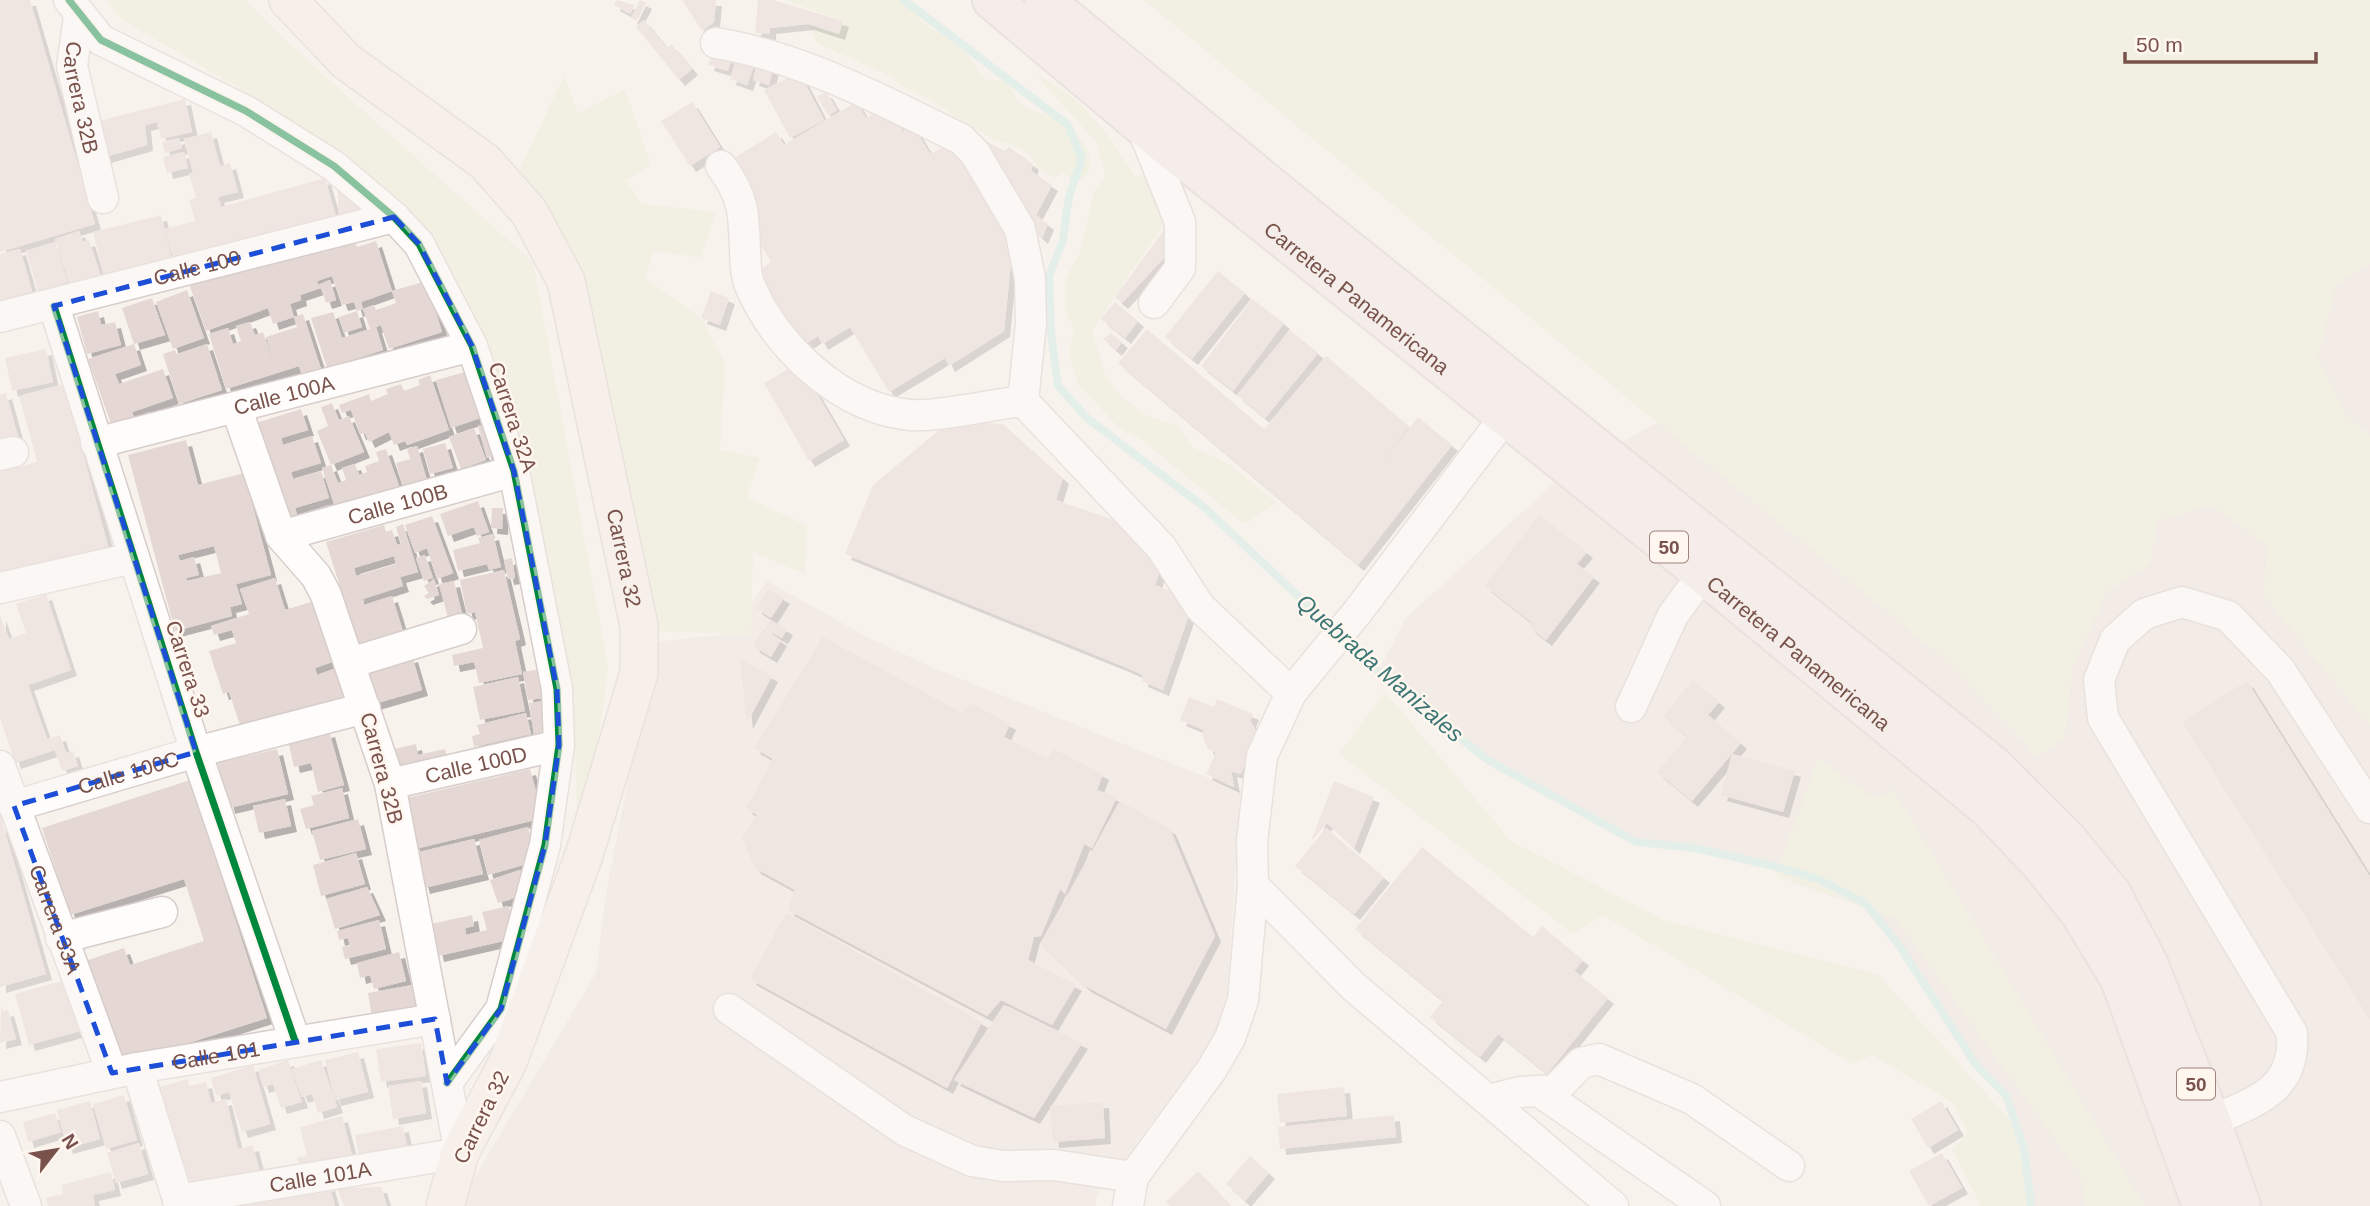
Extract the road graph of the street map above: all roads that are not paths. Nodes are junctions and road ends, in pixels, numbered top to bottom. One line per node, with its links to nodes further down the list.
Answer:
1 (288, 0): 47 (main road, Carrera 32)
2 (992, 0): 6 (highway, Carretera Panamericana / 50)
3 (1044, 0): 45 (highway, Carretera Panamericana / 50)
4 (74, 8): 8 (street, Carrera 32B); 9 (street, Carrera 32A)
5 (716, 43): 14 (street)
6 (1141, 125): 10 (street); 16 (highway, Carretera Panamericana / 50)
7 (721, 166): 14 (street)
8 (103, 198)
9 (394, 217): 11 (street, Calle 100); 13 (street, Carrera 32A)
10 (1154, 303)
11 (54, 306): 12 (street, Calle 100); 17 (street, Carrera 33)
12 (0, 317)
13 (471, 346): 15 (street, Calle 100A); 18 (street, Carrera 32A)
14 (1023, 401): 25 (street)
15 (236, 407): 17 (street, Calle 100A); 19 (street, Carrera 32B)
16 (1505, 416): 21 (highway, Carretera Panamericana / 50); 25 (street)
17 (96, 443): 20 (street, Carrera 33)
18 (514, 471): 19 (street, Calle 100B); 28 (street, Carrera 32A)
19 (281, 536): 24 (street, Carrera 32B)
20 (133, 558): 22 (street); 29 (street, Carrera 33)
21 (1703, 574): 26 (street); 56 (highway, Carretera Panamericana / 50)
22 (0, 588)
23 (461, 629): 24 (street)
24 (350, 663): 27 (street, Carrera 32B)
25 (1291, 693): 34 (street)
26 (1631, 707)
27 (365, 708): 29 (street, Calle 100C); 31 (street, Carrera 32B)
28 (559, 745): 31 (street, Calle 100D); 41 (street, Carrera 32A)
29 (196, 752): 32 (street, Calle 100C); 39 (street, Carrera 33)
30 (0, 766): 32 (street, Carrera 33A)
31 (390, 784): 38 (street, Carrera 32B)
32 (14, 806): 36 (street, Carrera 33A)
33 (2370, 808): 45 (street)
34 (1253, 885): 44 (street); 49 (street)
35 (162, 912): 36 (street)
36 (61, 938): 40 (street, Carrera 33A)
37 (729, 1009): 49 (street)
38 (435, 1019): 39 (street, Calle 101); 41 (street, Carrera 32B)
39 (295, 1041): 40 (street, Calle 101)
40 (124, 1071): 43 (street, Calle 101); 50 (street, Carrera 33A)
41 (447, 1083): 47 (street, Carrera 32B)
42 (1540, 1092): 44 (street); 48 (street); 55 (street)
43 (0, 1097)
44 (1489, 1100): 54 (street)
45 (2211, 1121): 57 (highway, Carretera Panamericana / 50)
46 (0, 1136): 51 (street)
47 (460, 1153): 50 (street, Calle 101A); 52 (main road, Carrera 32)
48 (1788, 1166)
49 (1133, 1177): 53 (street)
50 (179, 1203)
51 (26, 1206)
52 (445, 1206)
53 (1128, 1206)
54 (1613, 1206)
55 (1705, 1206)
56 (2202, 1206)
57 (2241, 1206)

